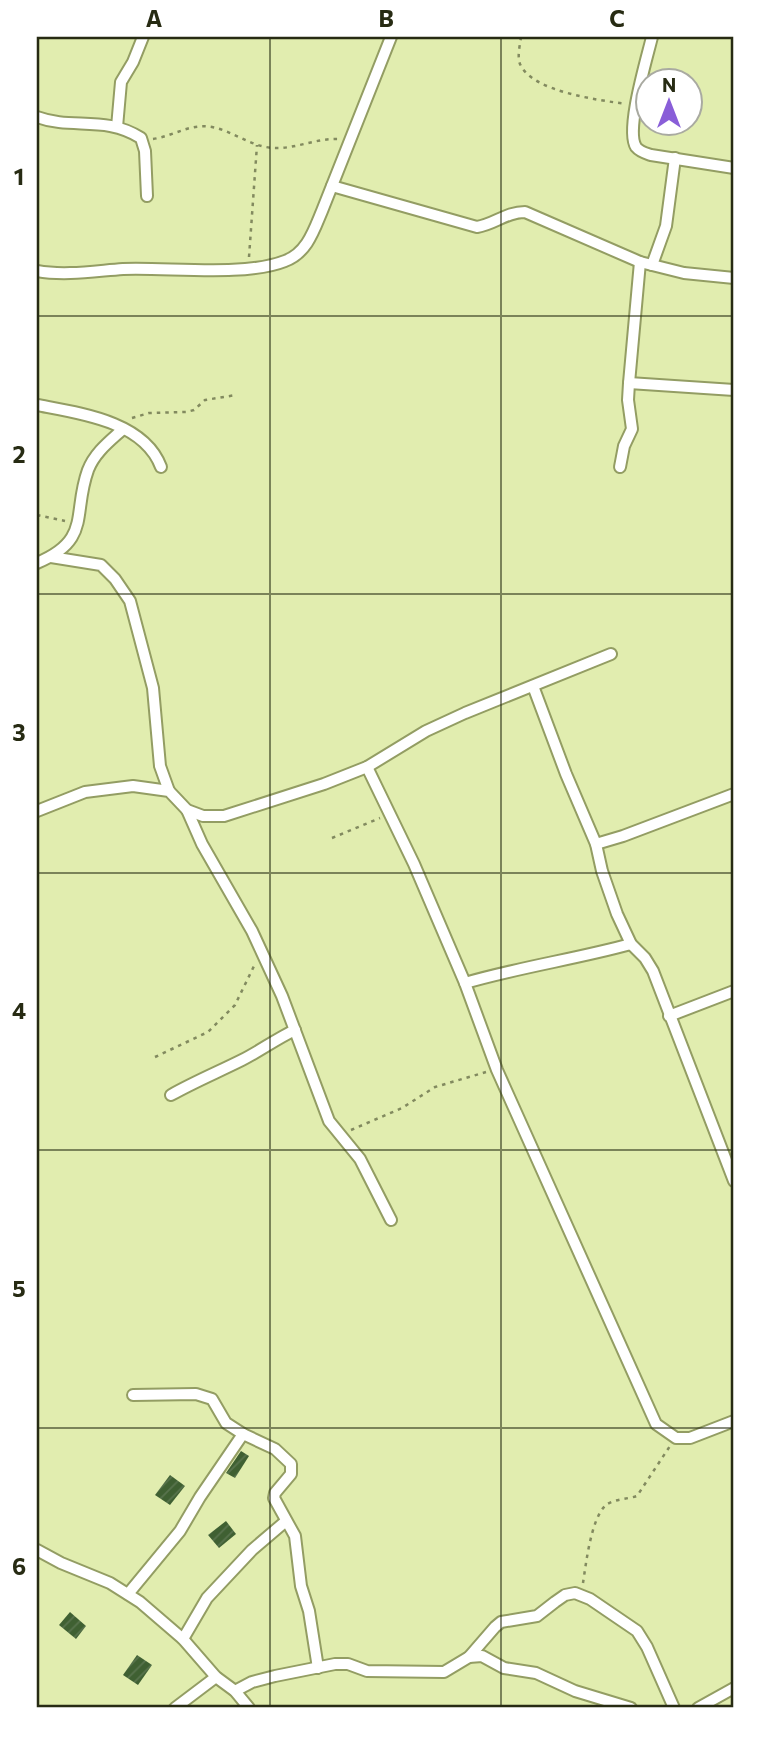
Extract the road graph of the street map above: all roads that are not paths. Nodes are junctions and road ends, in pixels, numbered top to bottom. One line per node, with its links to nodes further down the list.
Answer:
1 (143, 37): 5 (street)
2 (391, 37): 8 (street)
3 (652, 37): 6 (street)
4 (37, 117): 5 (street)
5 (117, 127): 9 (street)
6 (676, 158): 7 (street); 10 (street)
7 (734, 168)
8 (332, 186): 10 (street); 11 (street)
9 (147, 196)
10 (646, 264): 12 (street); 13 (street)
11 (37, 271)
12 (734, 278)
13 (629, 383): 14 (street); 18 (street)
14 (734, 390)
15 (37, 405): 16 (street)
16 (123, 429): 17 (street); 19 (street)
17 (161, 467)
18 (620, 467)
19 (51, 557): 20 (street); 24 (street)
20 (37, 564)
21 (611, 654): 22 (street)
22 (533, 686): 23 (street); 28 (street)
23 (367, 767): 26 (street); 30 (street)
24 (169, 791): 26 (street); 27 (street)
25 (734, 794): 28 (street)
26 (187, 810): 33 (street)
27 (37, 811)
28 (596, 844): 29 (street)
29 (631, 944): 30 (street); 32 (street)
30 (465, 983): 38 (street)
31 (734, 991): 32 (street)
32 (669, 1016): 35 (street)
33 (295, 1031): 34 (street); 36 (street)
34 (171, 1095)
35 (734, 1181)
36 (391, 1220)
37 (133, 1395): 39 (street)
38 (734, 1421)
39 (243, 1434): 40 (street); 42 (street)
40 (286, 1521): 43 (street); 45 (street)
41 (37, 1550): 42 (street)
42 (128, 1594): 43 (street)
43 (183, 1639): 46 (street)
44 (469, 1657): 45 (street); 52 (street); 53 (street)
45 (318, 1668): 48 (street)
46 (216, 1677): 48 (street); 50 (street)
47 (730, 1690): 49 (street); 54 (street)
48 (234, 1691): 51 (street)
49 (734, 1703)
50 (175, 1708)
51 (249, 1708)
52 (631, 1708)
53 (674, 1708)
54 (698, 1708)

